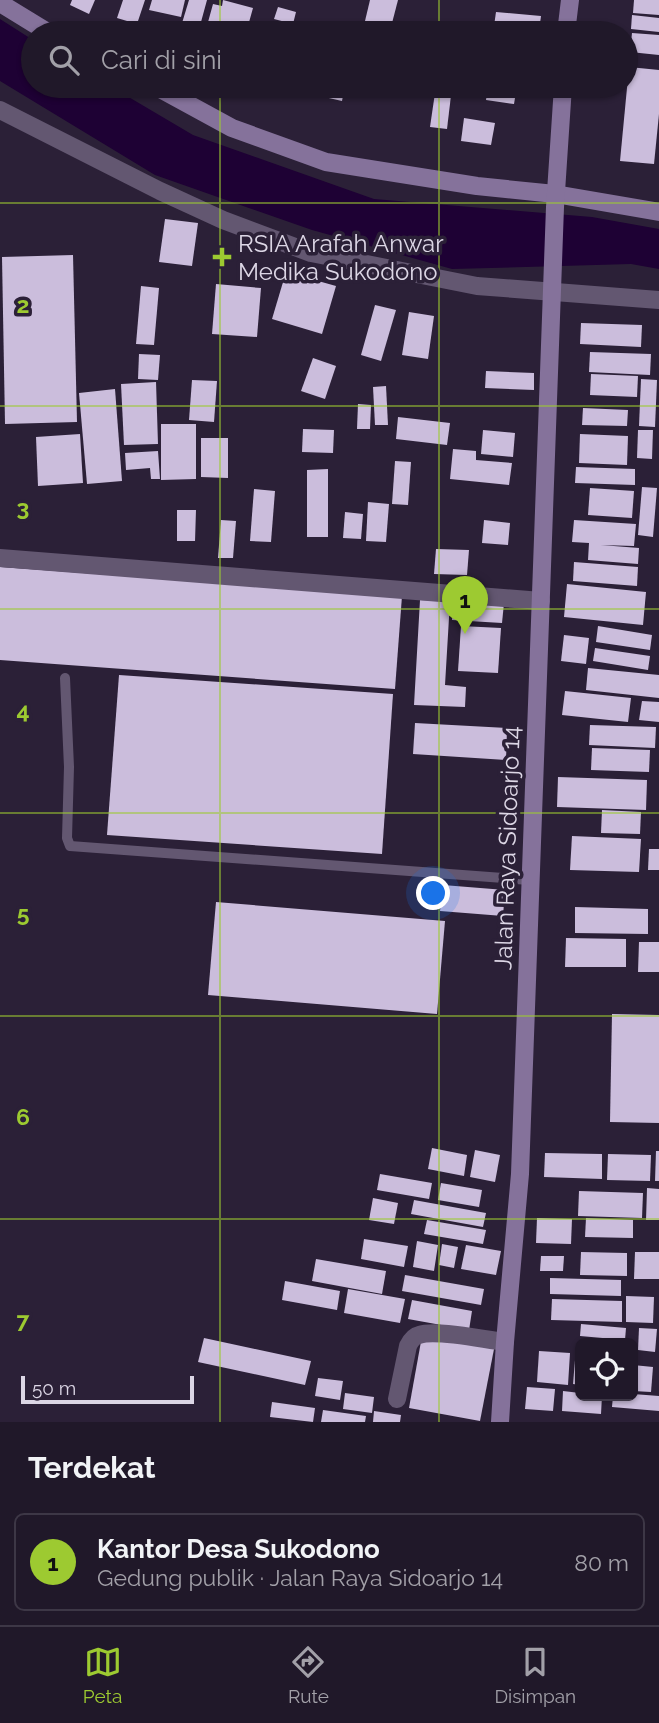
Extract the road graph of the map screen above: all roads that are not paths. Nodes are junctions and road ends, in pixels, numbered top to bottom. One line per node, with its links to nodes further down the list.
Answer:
1 (570, 0): 4 (main road)
2 (0, 3): 3 (main road)
3 (29, 21)
4 (567, 21)
5 (177, 98): 8 (main road)
6 (562, 98): 8 (main road, Jalan Raya Sidoarjo 14)
7 (0, 110): 10 (street)
8 (555, 201): 9 (main road); 10 (main road, Jalan Raya Sidoarjo 14)
9 (659, 212)
10 (552, 284): 11 (street); 13 (main road, Jalan Raya Sidoarjo 14)
11 (654, 299)
12 (0, 558): 13 (street)
13 (541, 601): 15 (main road, Jalan Raya Sidoarjo 14)
14 (65, 678): 15 (lane)
15 (530, 880): 16 (main road, Jalan Raya Sidoarjo 14)
16 (505, 1342): 17 (street); 18 (main road, Jalan Raya Sidoarjo 14)
17 (397, 1399)
18 (500, 1422)

